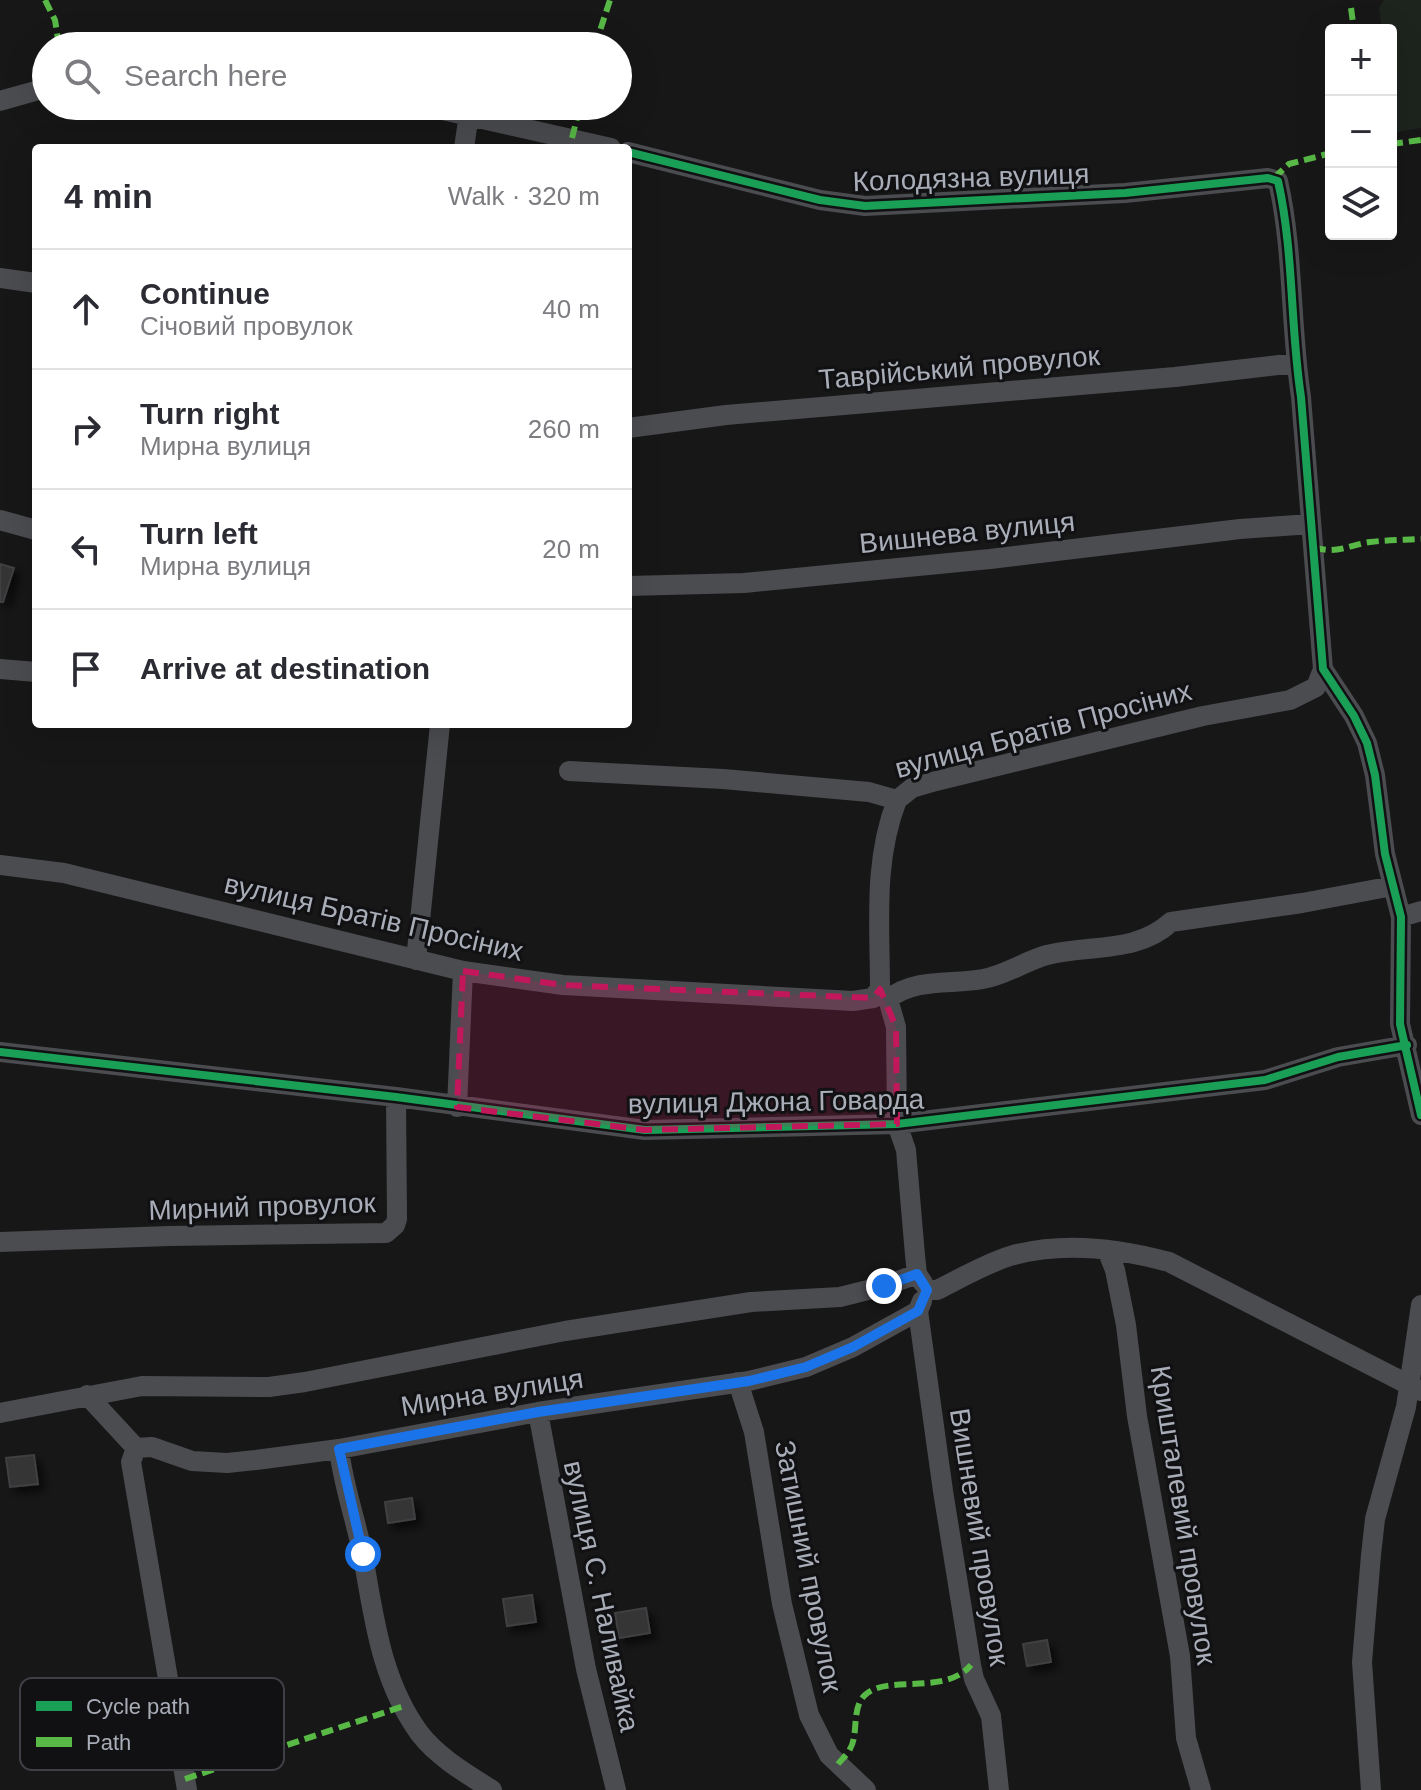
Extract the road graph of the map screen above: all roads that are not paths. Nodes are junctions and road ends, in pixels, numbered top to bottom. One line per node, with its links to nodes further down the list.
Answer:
1 (32, 92): 2 (street)
2 (0, 101)
3 (468, 120): 5 (street)
4 (494, 120): 6 (street)
5 (465, 144)
6 (594, 144)
7 (632, 153): 10 (street, Колодязна вулиця)
8 (0, 278): 9 (street)
9 (32, 282)
10 (1296, 363): 11 (street, Таврійський провулок); 13 (street)
11 (632, 427)
12 (0, 520): 14 (street)
13 (1311, 524): 15 (street, Вишнева вулиця); 17 (street)
14 (32, 529)
15 (632, 586)
16 (0, 669): 18 (street)
17 (1323, 669): 21 (street, вулиця Братів Просіних); 23 (street)
18 (32, 672)
19 (440, 728): 26 (street)
20 (569, 771): 21 (street, вулиця Братів Просіних)
21 (897, 800): 28 (street)
22 (0, 865): 26 (street, вулиця Братів Просіних)
23 (1393, 886): 25 (street); 28 (street, вулиця Братів Просіних)
24 (1421, 911): 25 (street)
25 (1401, 917): 29 (street)
26 (416, 960): 27 (street, вулиця Братів Просіних)
27 (463, 971): 28 (street, вулиця Братів Просіних); 32 (street)
28 (884, 994): 34 (street)
29 (1407, 1045): 33 (street); 34 (street, вулиця Джона Говарда)
30 (0, 1052): 31 (street, вулиця Джона Говарда)
31 (396, 1097): 32 (street, вулиця Джона Говарда); 35 (street, Мирний провулок)
32 (457, 1107): 34 (street, вулиця Джона Говарда)
33 (1421, 1115)
34 (897, 1124): 37 (street)
35 (0, 1242)
36 (1107, 1250): 37 (street, Мирна вулиця); 41 (street, Мирна вулиця); 54 (street, Кришталевий провулок)
37 (922, 1282): 39 (street); 42 (street, Мирна вулиця)
38 (1421, 1305): 41 (street)
39 (918, 1311): 40 (street, Мирна вулиця); 53 (street, Вишневий провулок)
40 (738, 1382): 43 (street, Мирна вулиця); 52 (street, Затишний провулок)
41 (1416, 1388): 55 (street)
42 (87, 1395): 44 (street, Мирна вулиця); 45 (street)
43 (538, 1412): 46 (street, Мирна вулиця); 51 (street, вулиця С. Наливайка)
44 (0, 1413)
45 (136, 1448): 46 (street, Мирна вулиця); 47 (street)
46 (339, 1449): 50 (street)
47 (168, 1678)
48 (184, 1770): 49 (street)
49 (187, 1790)
50 (492, 1790)
51 (616, 1790)
52 (866, 1790)
53 (999, 1790)
54 (1201, 1790)
55 (1371, 1790)

